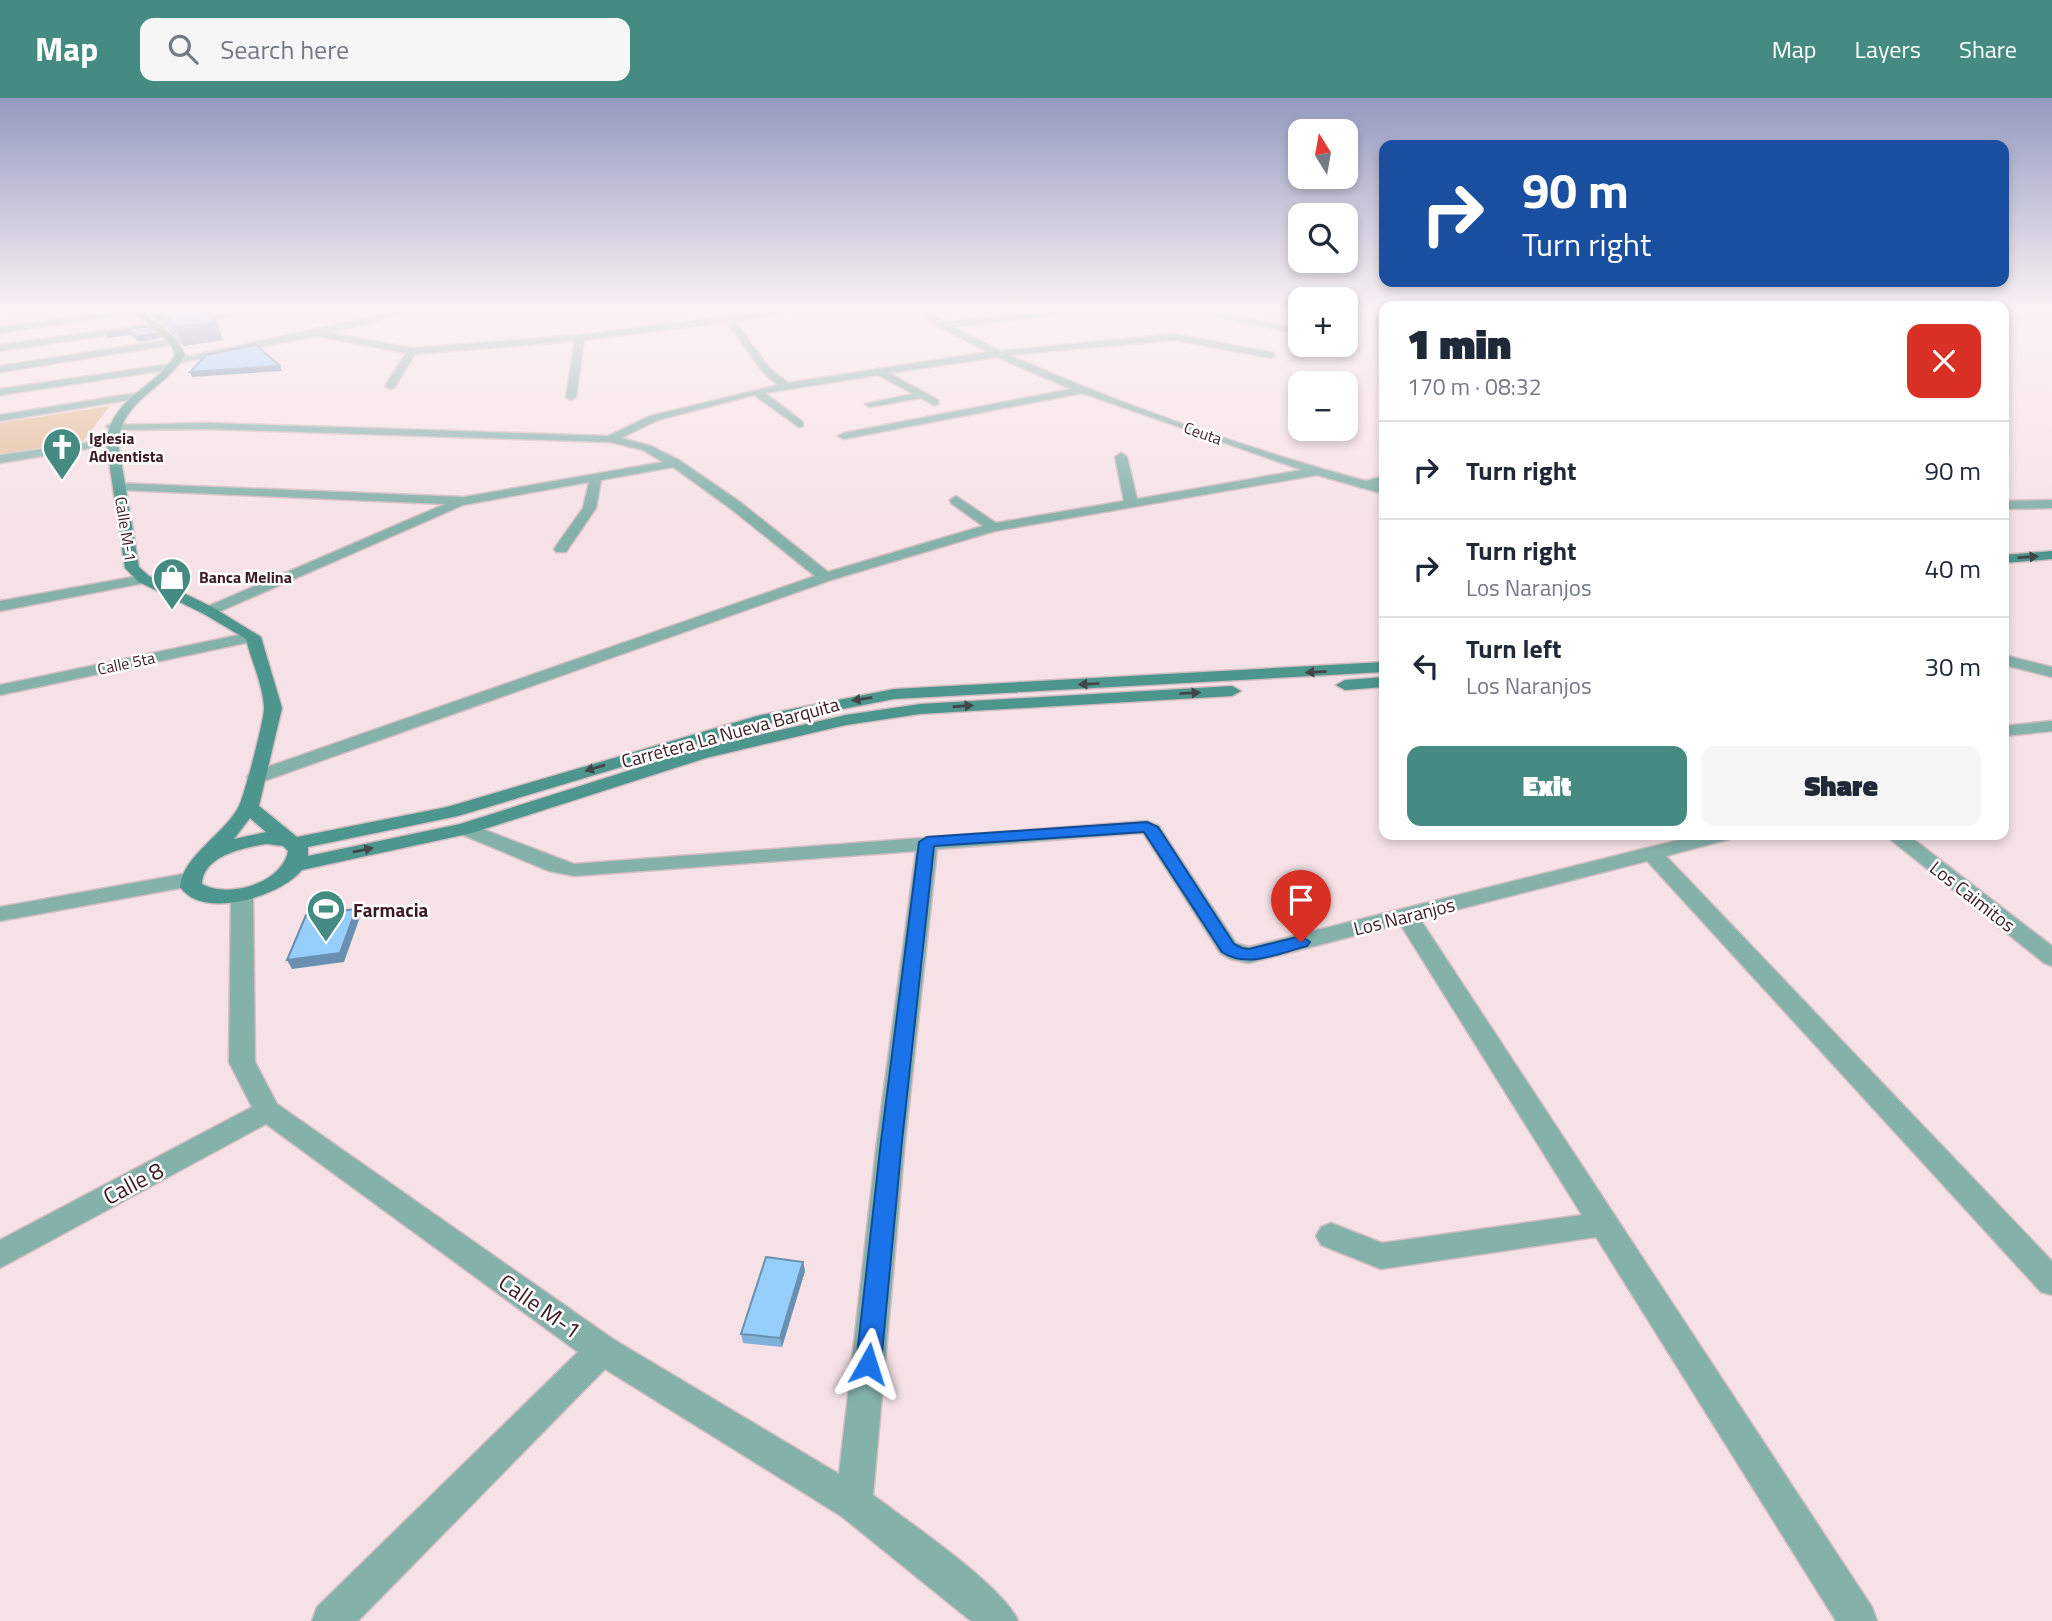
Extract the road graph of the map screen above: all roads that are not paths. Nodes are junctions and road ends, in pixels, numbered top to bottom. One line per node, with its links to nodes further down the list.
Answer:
1 (87, 378): 13 (street)
2 (158, 378): 15 (street)
3 (395, 378): 9 (street)
4 (575, 378): 16 (street)
5 (776, 378): 10 (street)
6 (839, 378): 10 (street)
7 (891, 378): 14 (street)
8 (1052, 378): 11 (street, Ceuta)
9 (390, 386)
10 (786, 386): 12 (street)
11 (1081, 390): 22 (street); 28 (street, Ceuta)
12 (755, 391): 20 (street); 23 (street)
13 (0, 392)
14 (922, 395): 17 (street); 18 (street)
15 (138, 396): 19 (street); 21 (street)
16 (572, 397)
17 (934, 401)
18 (870, 404)
19 (0, 418)
20 (799, 424)
21 (112, 427): 23 (street); 24 (street, Calle M-1)
22 (844, 436)
23 (610, 439): 27 (street)
24 (112, 442): 26 (street); 32 (street, Calle M-1)
25 (1121, 457): 36 (street)
26 (0, 459)
27 (676, 463): 29 (street); 45 (street)
28 (1314, 472): 31 (street, Ceuta); 36 (street)
29 (595, 479): 35 (street); 42 (street)
30 (1379, 481): 31 (street)
31 (1361, 484): 33 (street, Ceuta)
32 (120, 486): 35 (street); 46 (street, Calle M-1)
33 (1379, 488)
34 (956, 500): 39 (street)
35 (464, 501): 48 (street)
36 (1131, 502): 39 (street)
37 (2052, 504): 38 (street)
38 (2009, 505)
39 (993, 527): 45 (street)
40 (2052, 542): 41 (street)
41 (2009, 545)
42 (561, 549)
43 (2052, 555): 44 (street, one-way to 43)
44 (2009, 559)
45 (826, 577): 57 (street)
46 (144, 579): 47 (street); 48 (street, Calle M-1)
47 (0, 606)
48 (209, 611): 49 (street, Calle M-1)
49 (253, 637): 54 (street, Calle 5ta); 57 (street)
50 (2009, 661): 52 (street)
51 (1379, 667): 63 (street, Carretera La Nueva Barquita, one-way to 63)
52 (2052, 672)
53 (1379, 682): 59 (street, Carretera La Nueva Barquita, one-way to 53)
54 (0, 690)
55 (2052, 726): 56 (street)
56 (2009, 730)
57 (257, 776): 58 (street)
58 (249, 807): 63 (street); 65 (street)
59 (465, 829): 62 (street); 63 (street, Carretera La Nueva Barquita, one-way to 59)
60 (1703, 840): 64 (street, Los Naranjos)
61 (1901, 840): 70 (street, Los Caimitos)
62 (927, 842): 69 (street, Los Naranjos); 77 (street)
63 (293, 850): 65 (street); 67 (street)
64 (1652, 853): 69 (street, Los Naranjos); 75 (street)
65 (208, 857): 66 (street)
66 (190, 880): 67 (street); 68 (street)
67 (242, 894): 71 (street, Calle M-1)
68 (0, 914)
69 (1406, 915): 72 (street)
70 (2052, 958)
71 (267, 1111): 74 (street, Calle 8); 76 (street, Calle M-1)
72 (1604, 1224): 73 (street); 80 (street)
73 (1331, 1236)
74 (0, 1255)
75 (2052, 1282)
76 (602, 1350): 77 (street, Calle M-1); 78 (street)
77 (854, 1503): 79 (street, Calle M-1)
78 (331, 1621)
79 (999, 1621)
80 (1858, 1621)

